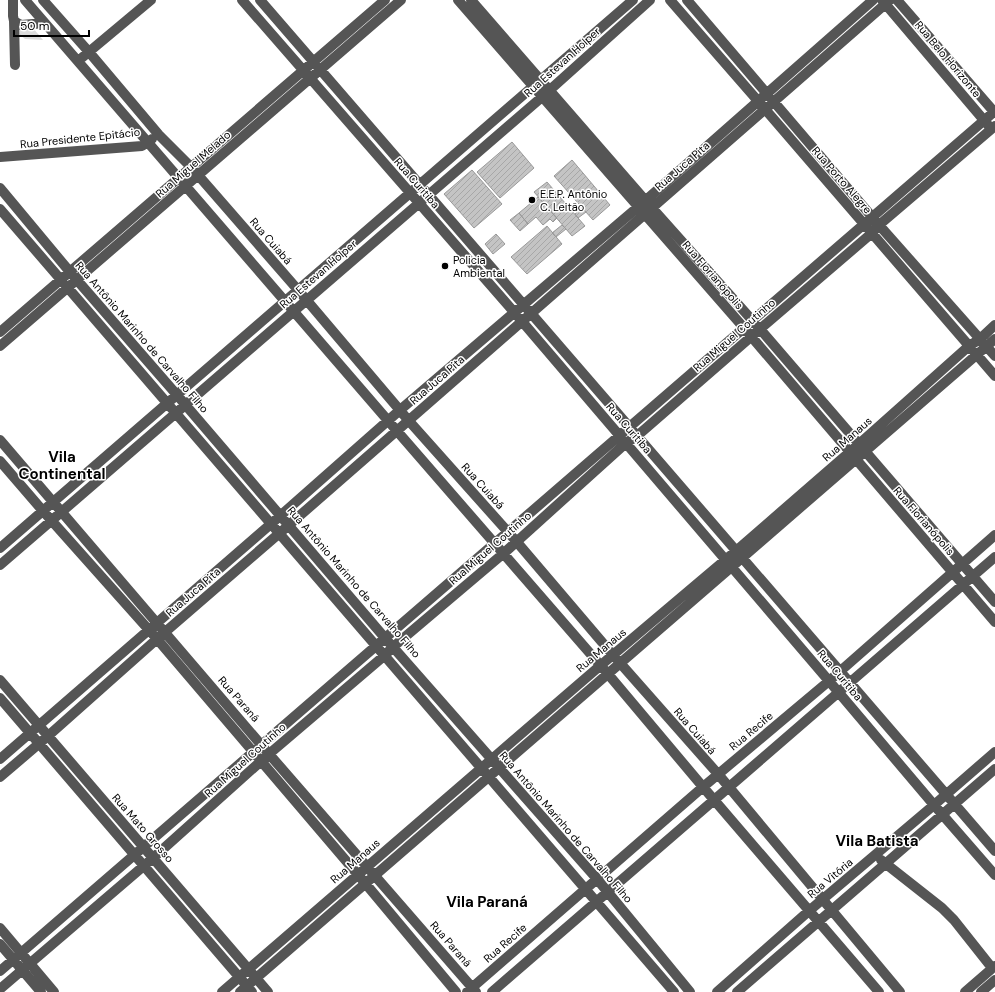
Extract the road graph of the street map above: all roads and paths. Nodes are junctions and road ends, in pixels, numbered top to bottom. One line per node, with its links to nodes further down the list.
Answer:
1 (13, 0): 18 (street)
2 (25, 0): 19 (street)
3 (43, 0): 20 (street, Rua Cuiabá)
4 (151, 0): 20 (street)
5 (242, 0): 24 (street, Rua Curitiba)
6 (260, 0): 23 (street, Rua Curitiba)
7 (385, 0): 23 (street, Rua Miguel Melado)
8 (401, 0): 23 (street, Rua Miguel Melado)
9 (458, 0): 25 (street, Rua Florianópolis)
10 (471, 0): 25 (street, Rua Florianópolis)
11 (633, 0): 25 (street, Rua Estevan Holper)
12 (650, 0): 26 (street, Rua Estevan Holper)
13 (670, 0): 27 (street, Rua Porto Alegre)
14 (687, 0): 27 (street, Rua Porto Alegre)
15 (873, 0): 27 (street, Rua Juca Pita)
16 (897, 0): 30 (street, Rua Belo Horizonte)
17 (886, 1): 28 (street, Rua Juca Pita); 31 (street, Rua Belo Horizonte)
18 (14, 21): 19 (street); 22 (street)
19 (45, 23): 21 (street)
20 (89, 52): 21 (street); 33 (street, Rua Cuiabá)
21 (78, 61): 34 (street)
22 (15, 65)
23 (317, 66): 24 (street, Rua Miguel Melado); 38 (street, Rua Curitiba)
24 (307, 75): 36 (street, Rua Miguel Melado); 40 (street, Rua Curitiba)
25 (537, 83): 26 (street, Rua Florianópolis); 38 (street, Rua Estevan Holper)
26 (546, 93): 41 (street, Rua Estevan Holper); 43 (street, Rua Florianópolis)
27 (762, 97): 28 (street, Rua Porto Alegre); 29 (street, Rua Porto Alegre); 43 (street, Rua Juca Pita)
28 (774, 102): 29 (street, Rua Juca Pita); 46 (street, Rua Porto Alegre)
29 (766, 109): 45 (street, Rua Juca Pita); 46 (street, Rua Porto Alegre)
30 (995, 112): 31 (street, Rua Miguel Coutinho)
31 (984, 120): 32 (street, Rua Belo Horizonte); 46 (street, Rua Miguel Coutinho)
32 (994, 129): 47 (street, Rua Miguel Coutinho)
33 (159, 135): 34 (street, Rua Presidente Epitácio); 36 (street, Rua Cuiabá)
34 (148, 142): 35 (street, Rua Presidente Epitácio); 37 (street)
35 (0, 157)
36 (194, 171): 37 (street, Rua Miguel Melado); 50 (street, Rua Cuiabá)
37 (182, 182): 48 (street, Rua Miguel Melado); 52 (street)
38 (420, 185): 40 (street, Rua Estevan Holper); 41 (street, Rua Curitiba)
39 (0, 188): 48 (street, Rua Antônio Marinho de Carvalho Filho)
40 (410, 193): 42 (street, Rua Curitiba); 50 (street, Rua Estevan Holper)
41 (428, 195): 42 (street, Rua Estevan Holper); 53 (street, Rua Curitiba)
42 (419, 203): 51 (street, Rua Estevan Holper); 55 (street, Rua Curitiba)
43 (641, 203): 45 (street, Rua Florianópolis); 53 (street, Rua Juca Pita)
44 (0, 209): 49 (street)
45 (648, 211): 56 (street, Rua Juca Pita); 57 (street, Rua Florianópolis); 60 (street, Rua Florianópolis)
46 (868, 221): 47 (street, Rua Porto Alegre); 57 (street, Rua Miguel Coutinho)
47 (875, 229): 61 (street, Rua Miguel Coutinho); 65 (street, Rua Porto Alegre); 67 (street, Rua Porto Alegre)
48 (73, 276): 49 (street, Rua Miguel Melado); 71 (street, Rua Antônio Marinho de Carvalho Filho)
49 (64, 283): 62 (street, Rua Miguel Melado); 66 (street, Rua Miguel Melado); 72 (street)
50 (298, 290): 51 (street, Rua Cuiabá); 52 (street, Rua Estevan Holper)
51 (306, 300): 54 (street, Rua Estevan Holper); 74 (street, Rua Cuiabá)
52 (285, 301): 54 (street); 71 (street, Rua Estevan Holper)
53 (523, 304): 55 (street, Rua Juca Pita); 56 (street, Rua Curitiba)
54 (294, 311): 73 (street, Rua Estevan Holper); 76 (street)
55 (514, 312): 58 (street, Rua Curitiba); 74 (street, Rua Juca Pita)
56 (531, 314): 58 (street, Rua Juca Pita); 78 (street, Rua Curitiba)
57 (752, 321): 60 (street, Rua Miguel Coutinho); 61 (street, Rua Florianópolis)
58 (522, 322): 77 (street, Rua Juca Pita); 82 (street, Rua Curitiba)
59 (995, 325): 65 (street, Rua Manaus)
60 (744, 328): 63 (street, Rua Florianópolis); 78 (street, Rua Miguel Coutinho)
61 (760, 329): 63 (street, Rua Miguel Coutinho); 83 (street, Rua Florianópolis)
62 (0, 332)
63 (751, 336): 80 (street, Rua Miguel Coutinho); 84 (street, Rua Florianópolis)
64 (995, 339): 65 (street, Rua Manaus)
65 (983, 343): 67 (street, Rua Manaus); 68 (street, Rua Manaus); 69 (street, Rua Porto Alegre)
66 (0, 346)
67 (969, 346): 68 (street, Rua Porto Alegre); 83 (street, Rua Manaus)
68 (977, 355): 70 (street, Rua Porto Alegre); 83 (street, Rua Manaus)
69 (995, 356)
70 (995, 376)
71 (177, 395): 72 (street, Rua Estevan Holper); 73 (street, Rua Antônio Marinho de Carvalho Filho)
72 (168, 403): 75 (street); 86 (street, Rua Estevan Holper)
73 (186, 405): 75 (street, Rua Estevan Holper); 89 (street, Rua Antônio Marinho de Carvalho Filho)
74 (400, 410): 76 (street, Rua Juca Pita); 77 (street, Rua Cuiabá)
75 (176, 413): 88 (street, Rua Estevan Holper); 91 (street)
76 (388, 421): 79 (street); 89 (street, Rua Juca Pita)
77 (409, 421): 79 (street, Rua Juca Pita); 93 (street, Rua Cuiabá)
78 (629, 427): 80 (street, Rua Curitiba); 82 (street, Rua Miguel Coutinho)
79 (397, 431): 92 (street, Rua Juca Pita); 97 (street)
80 (637, 436): 82 (street, Rua Miguel Coutinho); 100 (street, Rua Curitiba)
81 (0, 440): 86 (street, Rua Paraná)
82 (623, 440): 93 (street, Rua Miguel Coutinho); 96 (street, Rua Miguel Coutinho); 102 (street, Rua Curitiba)
83 (862, 448): 84 (street, Rua Manaus); 103 (street, Rua Florianópolis)
84 (853, 456): 100 (street, Rua Manaus); 105 (street, Rua Florianópolis)
85 (0, 461): 87 (street, Rua Paraná)
86 (53, 502): 87 (street, Rua Estevan Holper); 88 (street, Rua Paraná)
87 (43, 511): 90 (street, Rua Paraná); 98 (street, Rua Estevan Holper)
88 (62, 512): 90 (street, Rua Estevan Holper); 111 (street, Rua Paraná)
89 (280, 516): 91 (street, Rua Juca Pita); 92 (street, Rua Antônio Marinho de Carvalho Filho)
90 (51, 521): 104 (street, Rua Estevan Holper); 112 (street, Rua Paraná)
91 (271, 524): 94 (street); 111 (street, Rua Juca Pita)
92 (289, 525): 94 (street, Rua Juca Pita); 114 (street, Rua Antônio Marinho de Carvalho Filho)
93 (508, 532): 96 (street, Rua Cuiabá); 97 (street, Rua Miguel Coutinho)
94 (279, 533): 113 (street, Rua Juca Pita); 115 (street)
95 (995, 535): 103 (street, Rua Recife)
96 (516, 542): 99 (street, Rua Miguel Coutinho); 117 (street, Rua Cuiabá)
97 (495, 543): 99 (street); 114 (street, Rua Miguel Coutinho)
98 (0, 548)
99 (504, 553): 116 (street, Rua Miguel Coutinho); 120 (street)
100 (740, 554): 102 (street, Rua Manaus); 121 (street, Rua Curitiba)
101 (995, 557): 106 (street)
102 (729, 563): 108 (street, Rua Manaus); 124 (street, Rua Curitiba)
103 (962, 563): 105 (street, Rua Recife); 106 (street, Rua Florianópolis)
104 (0, 565)
105 (953, 572): 107 (street, Rua Florianópolis); 121 (street, Rua Recife)
106 (973, 576): 107 (street); 109 (street, Rua Florianópolis)
107 (963, 585): 110 (street, Rua Florianópolis); 125 (street)
108 (692, 595): 117 (street, Rua Manaus); 119 (street, Rua Manaus)
109 (995, 602)
110 (995, 622)
111 (157, 623): 112 (street, Rua Juca Pita); 113 (street, Rua Paraná)
112 (149, 630): 113 (street, Rua Paraná); 128 (street, Rua Juca Pita)
113 (161, 635): 130 (street, Rua Juca Pita); 132 (street, Rua Paraná); 133 (street, Rua Paraná)
114 (386, 638): 115 (street, Rua Miguel Coutinho); 116 (street, Rua Antônio Marinho de Carvalho Filho)
115 (376, 646): 118 (street); 132 (street, Rua Miguel Coutinho)
116 (393, 647): 118 (street, Rua Miguel Coutinho); 137 (street, Rua Antônio Marinho de Carvalho Filho)
117 (613, 655): 119 (street, Rua Cuiabá); 120 (street, Rua Manaus)
118 (384, 656): 135 (street, Rua Miguel Coutinho); 139 (street)
119 (620, 663): 122 (street, Rua Manaus); 142 (street, Rua Cuiabá)
120 (600, 665): 122 (street); 137 (street, Rua Manaus)
121 (840, 671): 124 (street, Rua Recife); 125 (street, Rua Curitiba)
122 (608, 674): 140 (street, Rua Manaus); 145 (street)
123 (0, 680): 128 (street, Rua Mato Grosso)
124 (830, 681): 126 (street, Rua Curitiba); 142 (street, Rua Recife)
125 (850, 683): 126 (street); 147 (street, Rua Curitiba)
126 (839, 692): 146 (street); 150 (street, Rua Curitiba)
127 (0, 698): 129 (street)
128 (38, 726): 129 (street, Rua Juca Pita); 130 (street, Rua Mato Grosso)
129 (30, 733): 131 (street); 136 (street, Rua Juca Pita)
130 (48, 736): 131 (street, Rua Juca Pita); 152 (street, Rua Mato Grosso)
131 (39, 744): 143 (street, Rua Juca Pita); 154 (street)
132 (262, 745): 133 (street, Rua Miguel Coutinho); 135 (street, Rua Paraná)
133 (253, 752): 138 (street, Rua Paraná); 152 (street, Rua Miguel Coutinho)
134 (995, 752): 147 (street, Rua Vitória)
135 (269, 754): 138 (street, Rua Miguel Coutinho); 159 (street, Rua Paraná)
136 (0, 759)
137 (492, 760): 139 (street, Rua Manaus); 140 (street, Rua Antônio Marinho de Carvalho Filho)
138 (261, 762): 156 (street, Rua Miguel Coutinho); 160 (street, Rua Paraná)
139 (482, 768): 144 (street); 159 (street, Rua Manaus)
140 (499, 768): 144 (street, Rua Manaus); 163 (street, Rua Antônio Marinho de Carvalho Filho)
141 (995, 769): 149 (street)
142 (718, 774): 145 (street, Rua Recife); 146 (street, Rua Cuiabá)
143 (0, 777)
144 (489, 777): 161 (street, Rua Manaus); 165 (street)
145 (703, 787): 148 (street); 163 (street, Rua Recife)
146 (729, 787): 148 (street); 167 (street, Rua Cuiabá)
147 (946, 794): 149 (street, Rua Curitiba); 150 (street, Rua Vitória)
148 (714, 800): 166 (street); 169 (street)
149 (955, 804): 151 (street); 153 (street, Rua Curitiba)
150 (934, 805): 151 (street, Rua Curitiba); 155 (street, Rua Vitória)
151 (942, 815): 157 (street); 162 (street, Rua Curitiba)
152 (143, 847): 154 (street, Rua Miguel Coutinho); 156 (street, Rua Mato Grosso)
153 (995, 851)
154 (134, 855): 158 (street); 174 (street, Rua Miguel Coutinho)
155 (874, 856): 157 (street); 167 (street, Rua Vitória)
156 (153, 858): 158 (street, Rua Miguel Coutinho); 178 (street, Rua Mato Grosso)
157 (886, 864): 170 (street); 177 (street)
158 (143, 866): 176 (street, Rua Miguel Coutinho); 181 (street)
159 (367, 866): 160 (street, Rua Manaus); 161 (street, Rua Paraná)
160 (358, 874): 164 (street, Rua Paraná); 178 (street, Rua Manaus)
161 (375, 875): 164 (street, Rua Manaus); 186 (street, Rua Paraná)
162 (995, 875)
163 (596, 879): 165 (street, Rua Recife); 166 (street, Rua Antônio Marinho de Carvalho Filho)
164 (365, 883): 182 (street, Rua Manaus); 191 (street, Rua Paraná)
165 (585, 889): 168 (street); 186 (street, Rua Recife)
166 (608, 892): 168 (street); 194 (street, Rua Antônio Marinho de Carvalho Filho)
167 (823, 900): 169 (street, Rua Vitória); 170 (street, Rua Cuiabá)
168 (596, 902): 192 (street); 193 (street)
169 (810, 910): 171 (street); 195 (street, Rua Vitória)
170 (832, 910): 171 (street); 198 (street, Rua Cuiabá)
171 (819, 921): 196 (street); 197 (street)
172 (0, 928): 174 (street)
173 (0, 944): 175 (street)
174 (21, 953): 175 (street, Rua Miguel Coutinho); 176 (street)
175 (13, 960): 179 (street); 180 (street, Rua Miguel Coutinho)
176 (30, 963): 179 (street, Rua Miguel Coutinho); 188 (street)
177 (994, 967): 199 (street)
178 (249, 969): 181 (street, Rua Manaus); 182 (street, Rua Mato Grosso)
179 (22, 970): 184 (street, Rua Miguel Coutinho); 187 (street)
180 (0, 971)
181 (239, 977): 185 (street); 189 (street, Rua Manaus)
182 (256, 978): 185 (street, Rua Manaus); 190 (street, Rua Mato Grosso)
183 (995, 980): 200 (street)
184 (0, 989)
185 (246, 990)
186 (471, 990)
187 (41, 992)
188 (54, 992)
189 (222, 992)
190 (268, 992)
191 (456, 992)
192 (492, 992)
193 (674, 992)
194 (690, 992)
195 (717, 992)
196 (737, 992)
197 (879, 992)
198 (900, 992)
199 (965, 992)
200 (981, 992)

